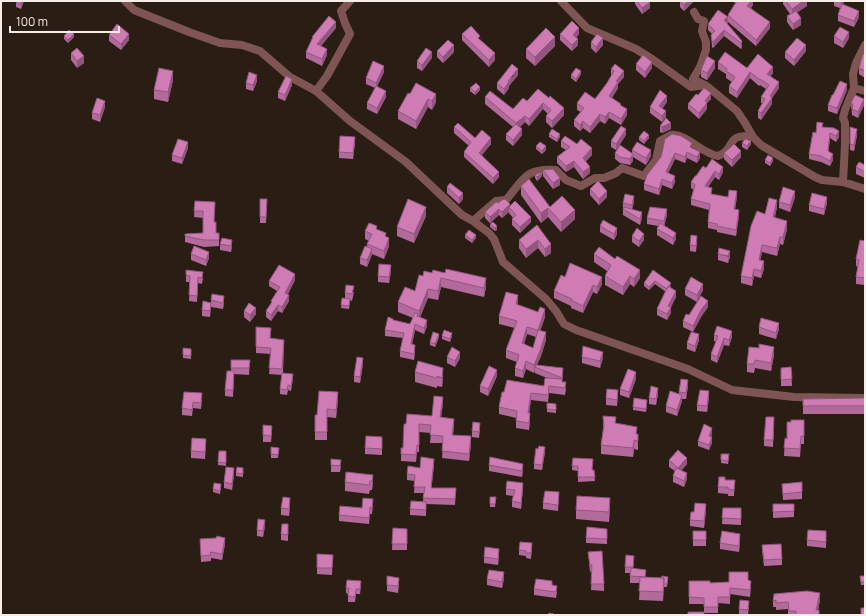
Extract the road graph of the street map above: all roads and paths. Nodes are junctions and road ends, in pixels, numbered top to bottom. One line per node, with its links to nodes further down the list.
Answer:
1 (125, 1): 8 (street)
2 (350, 1): 8 (street)
3 (561, 1): 6 (street)
4 (694, 12): 6 (street)
5 (865, 45): 7 (street)
6 (705, 85): 10 (street)
7 (854, 88): 9 (street); 11 (street)
8 (316, 90): 13 (street)
9 (865, 91)
10 (753, 137): 11 (street); 13 (street)
11 (843, 182): 12 (street)
12 (865, 190)
13 (473, 221): 14 (street)
14 (865, 398)

